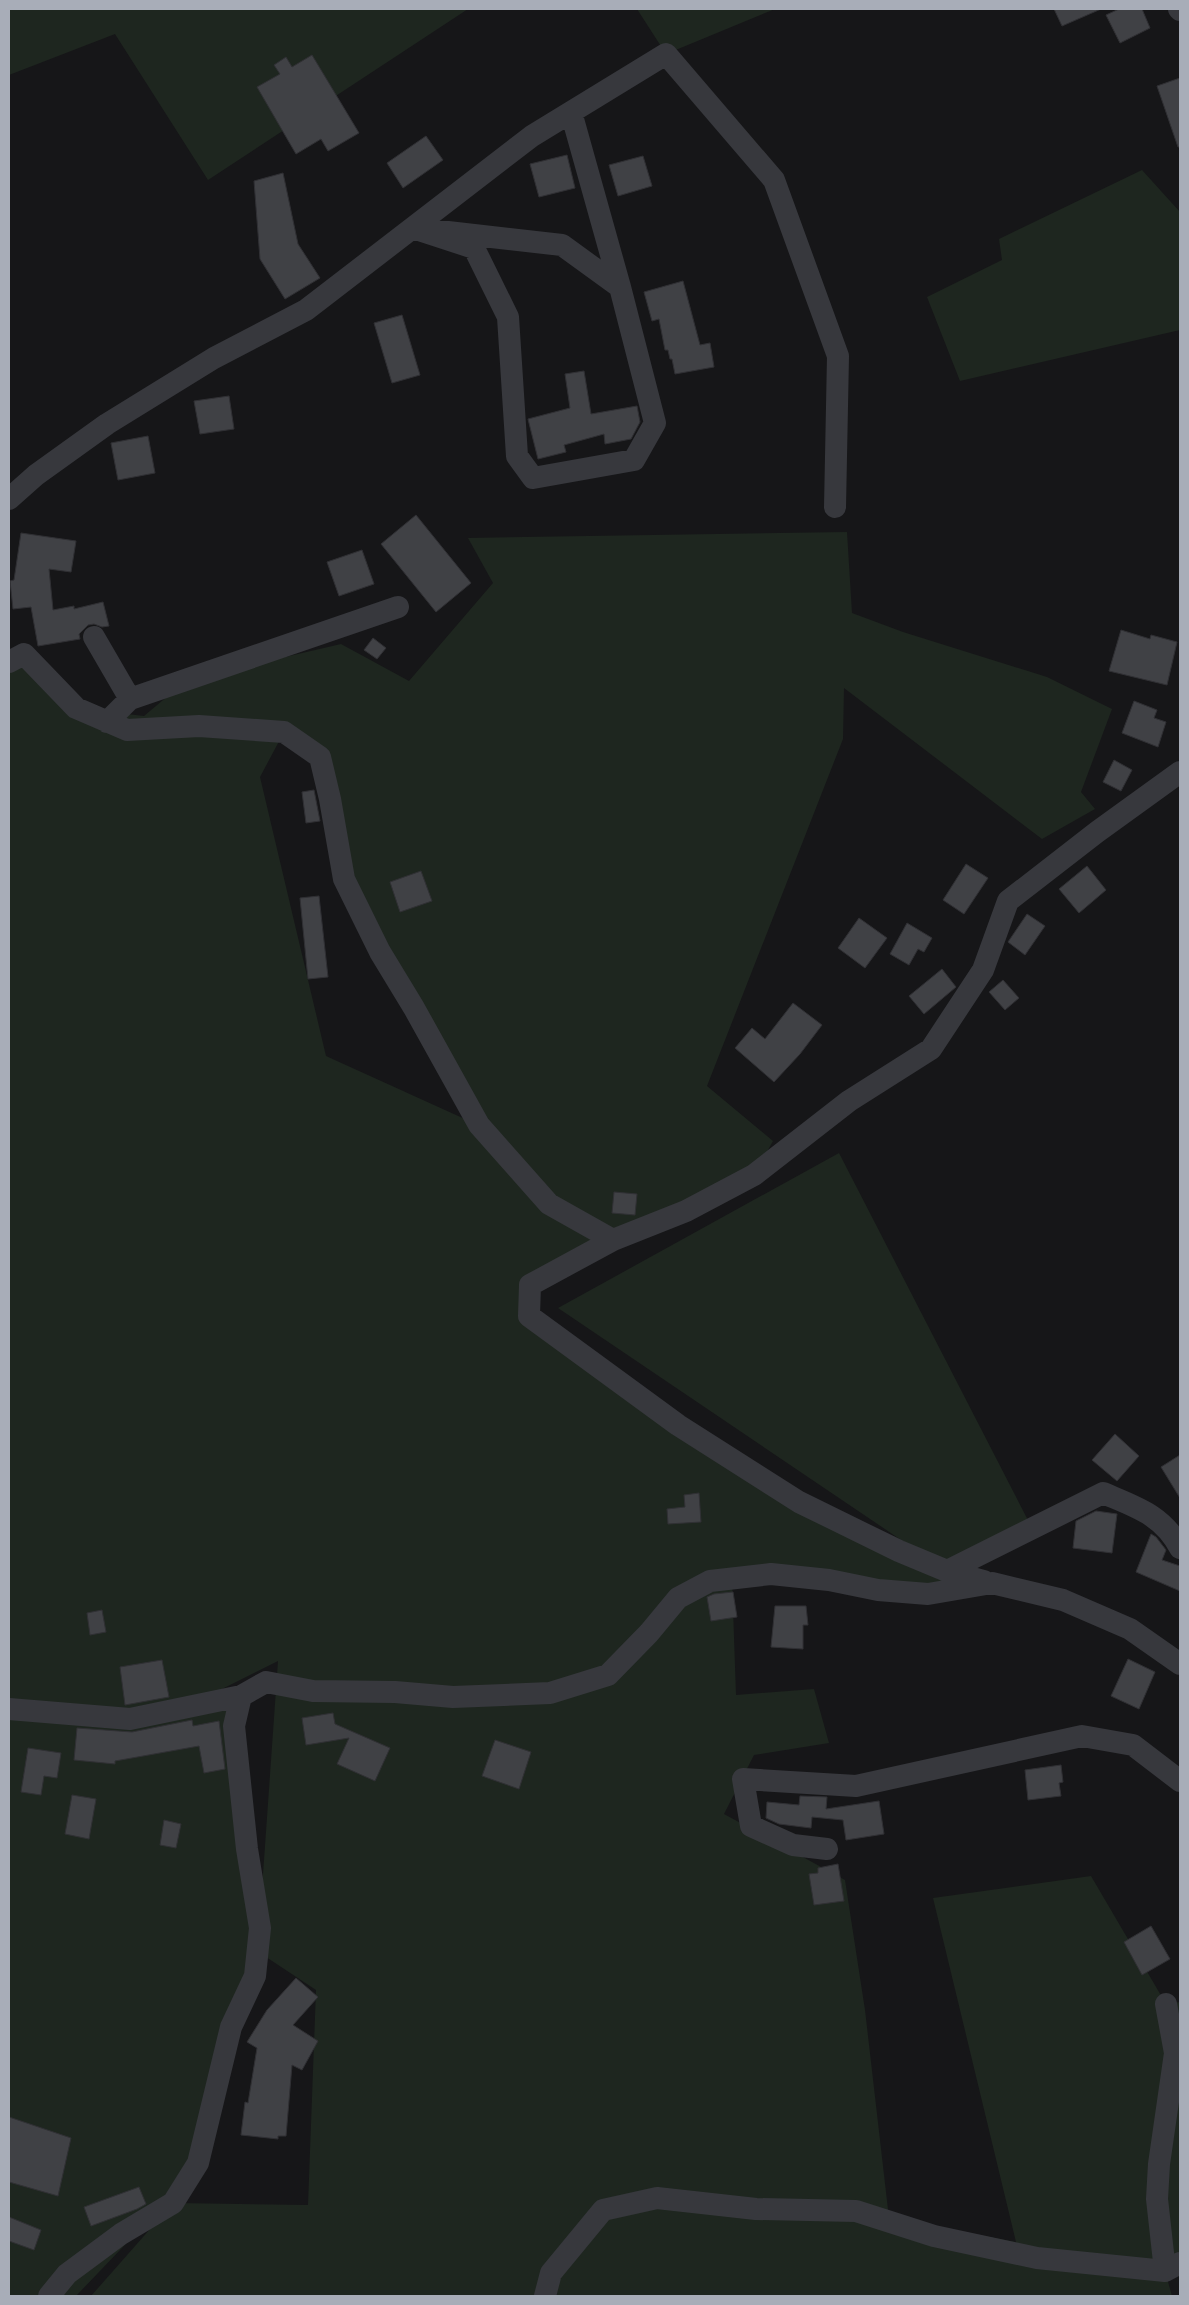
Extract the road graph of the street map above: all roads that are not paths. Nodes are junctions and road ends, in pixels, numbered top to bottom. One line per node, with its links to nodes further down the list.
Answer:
1 (571, 112): 2 (street); 3 (street); 5 (street)
2 (413, 228): 3 (street); 3 (street); 4 (street)
3 (620, 287)
4 (9, 499)
5 (836, 507)
6 (398, 607): 9 (street)
7 (94, 637): 9 (street)
8 (9, 662): 10 (street)
9 (130, 700): 10 (street)
10 (107, 722): 12 (street)
11 (1180, 772): 12 (street)
12 (613, 1240): 14 (street)
13 (1180, 1548): 14 (street)
14 (947, 1571): 15 (street)
15 (992, 1584): 16 (street); 17 (street)
16 (1180, 1664)
17 (241, 1696): 18 (street); 23 (street)
18 (9, 1709)
19 (1180, 1781): 20 (street)
20 (827, 1849)
21 (1166, 2004): 22 (street)
22 (1172, 2267): 24 (street)
23 (48, 2296)
24 (545, 2296)

